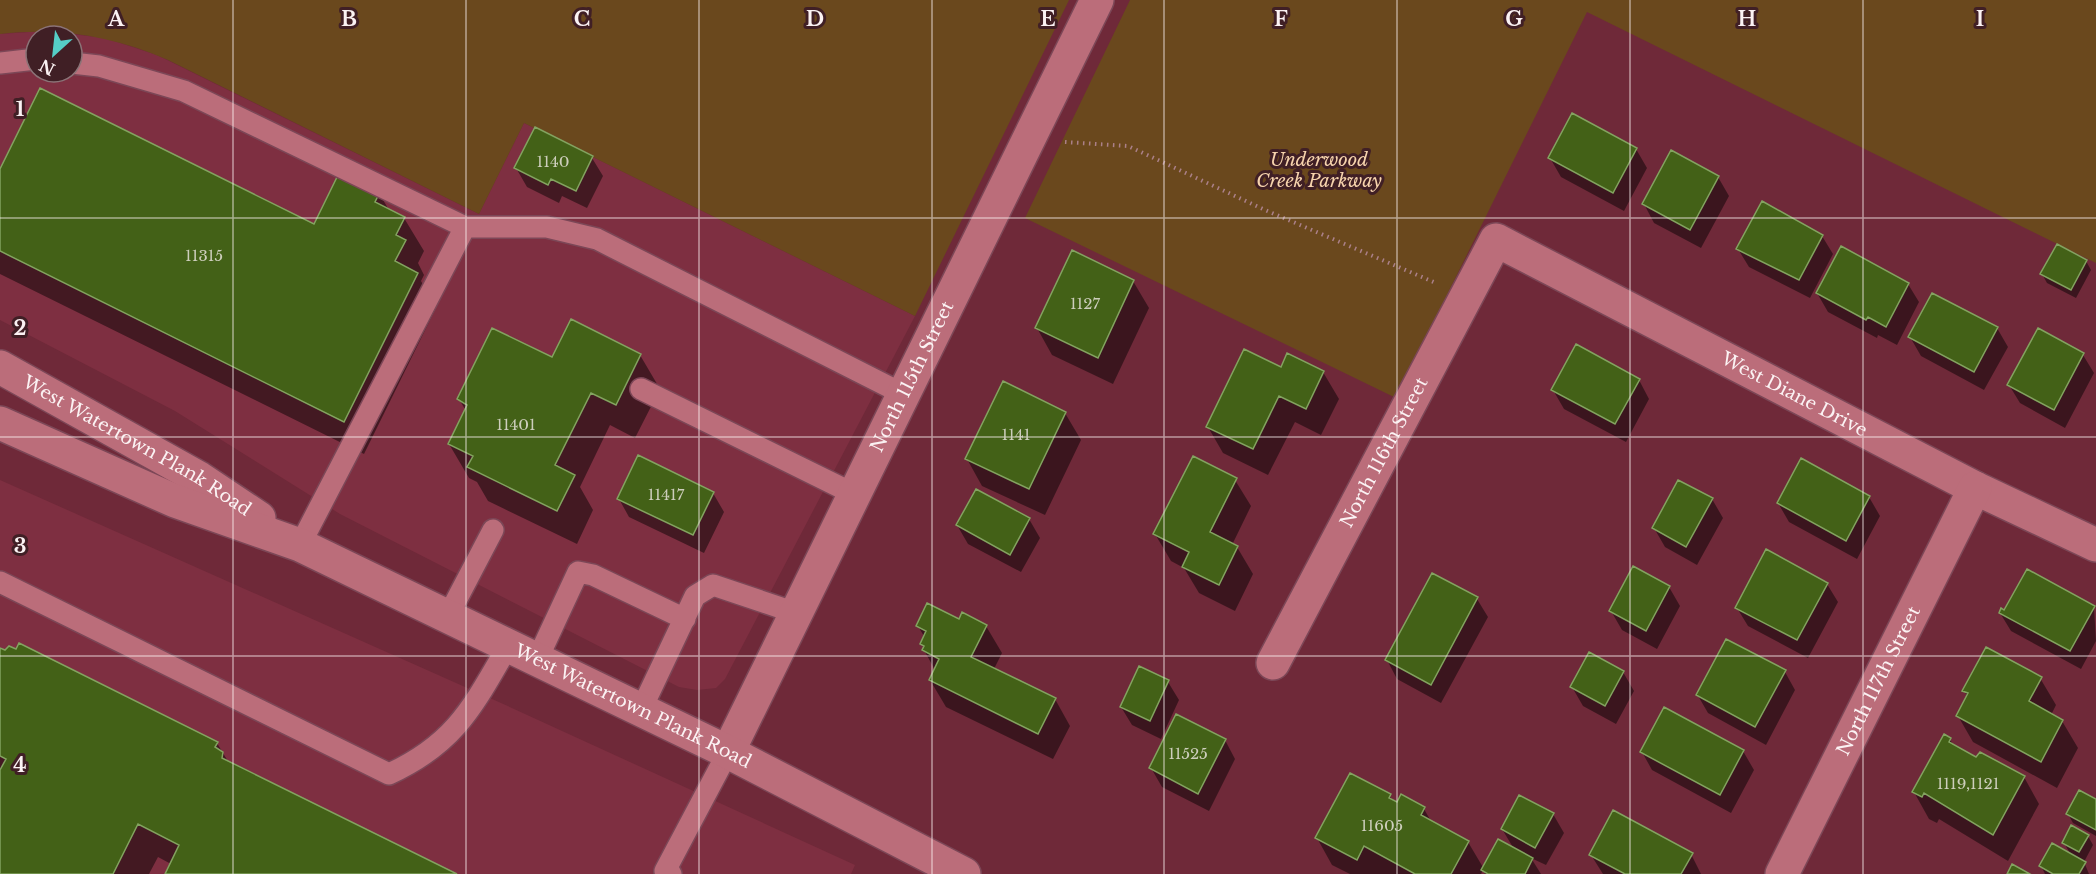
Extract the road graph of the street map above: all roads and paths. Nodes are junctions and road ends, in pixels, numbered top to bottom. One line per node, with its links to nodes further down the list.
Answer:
1 (1097, 0): 5 (street, North 115th Street)
2 (24, 60): 3 (lane)
3 (0, 63)
4 (84, 64): 6 (lane)
5 (1028, 140): 8 (path); 11 (street, North 115th Street)
6 (465, 227): 11 (lane); 16 (lane)
7 (1496, 240): 8 (street, North 116th Street); 13 (street, West Diane Drive)
8 (1467, 296): 24 (street, North 116th Street)
9 (0, 367): 16 (street, West Watertown Plank Road)
10 (641, 389): 14 (lane)
11 (903, 394): 14 (street, North 115th Street)
12 (0, 423): 16 (street, West Watertown Plank Road)
13 (1975, 488): 17 (street, West Diane Drive); 29 (street, North 117th Street)
14 (854, 494): 19 (street, North 115th Street)
15 (494, 530): 20 (lane)
16 (300, 545): 20 (street, West Watertown Plank Road)
17 (2096, 545)
18 (0, 582): 22 (lane)
19 (796, 613): 21 (lane); 26 (street, North 115th Street)
20 (448, 616): 22 (street, West Watertown Plank Road)
21 (685, 620): 23 (lane); 25 (lane)
22 (508, 645): 23 (street, West Watertown Plank Road)
23 (537, 660): 25 (street, West Watertown Plank Road)
24 (1273, 663)
25 (641, 710): 26 (street, West Watertown Plank Road)
26 (728, 752): 27 (lane); 28 (street, West Watertown Plank Road)
27 (670, 874)
28 (964, 874)
29 (1782, 874)

